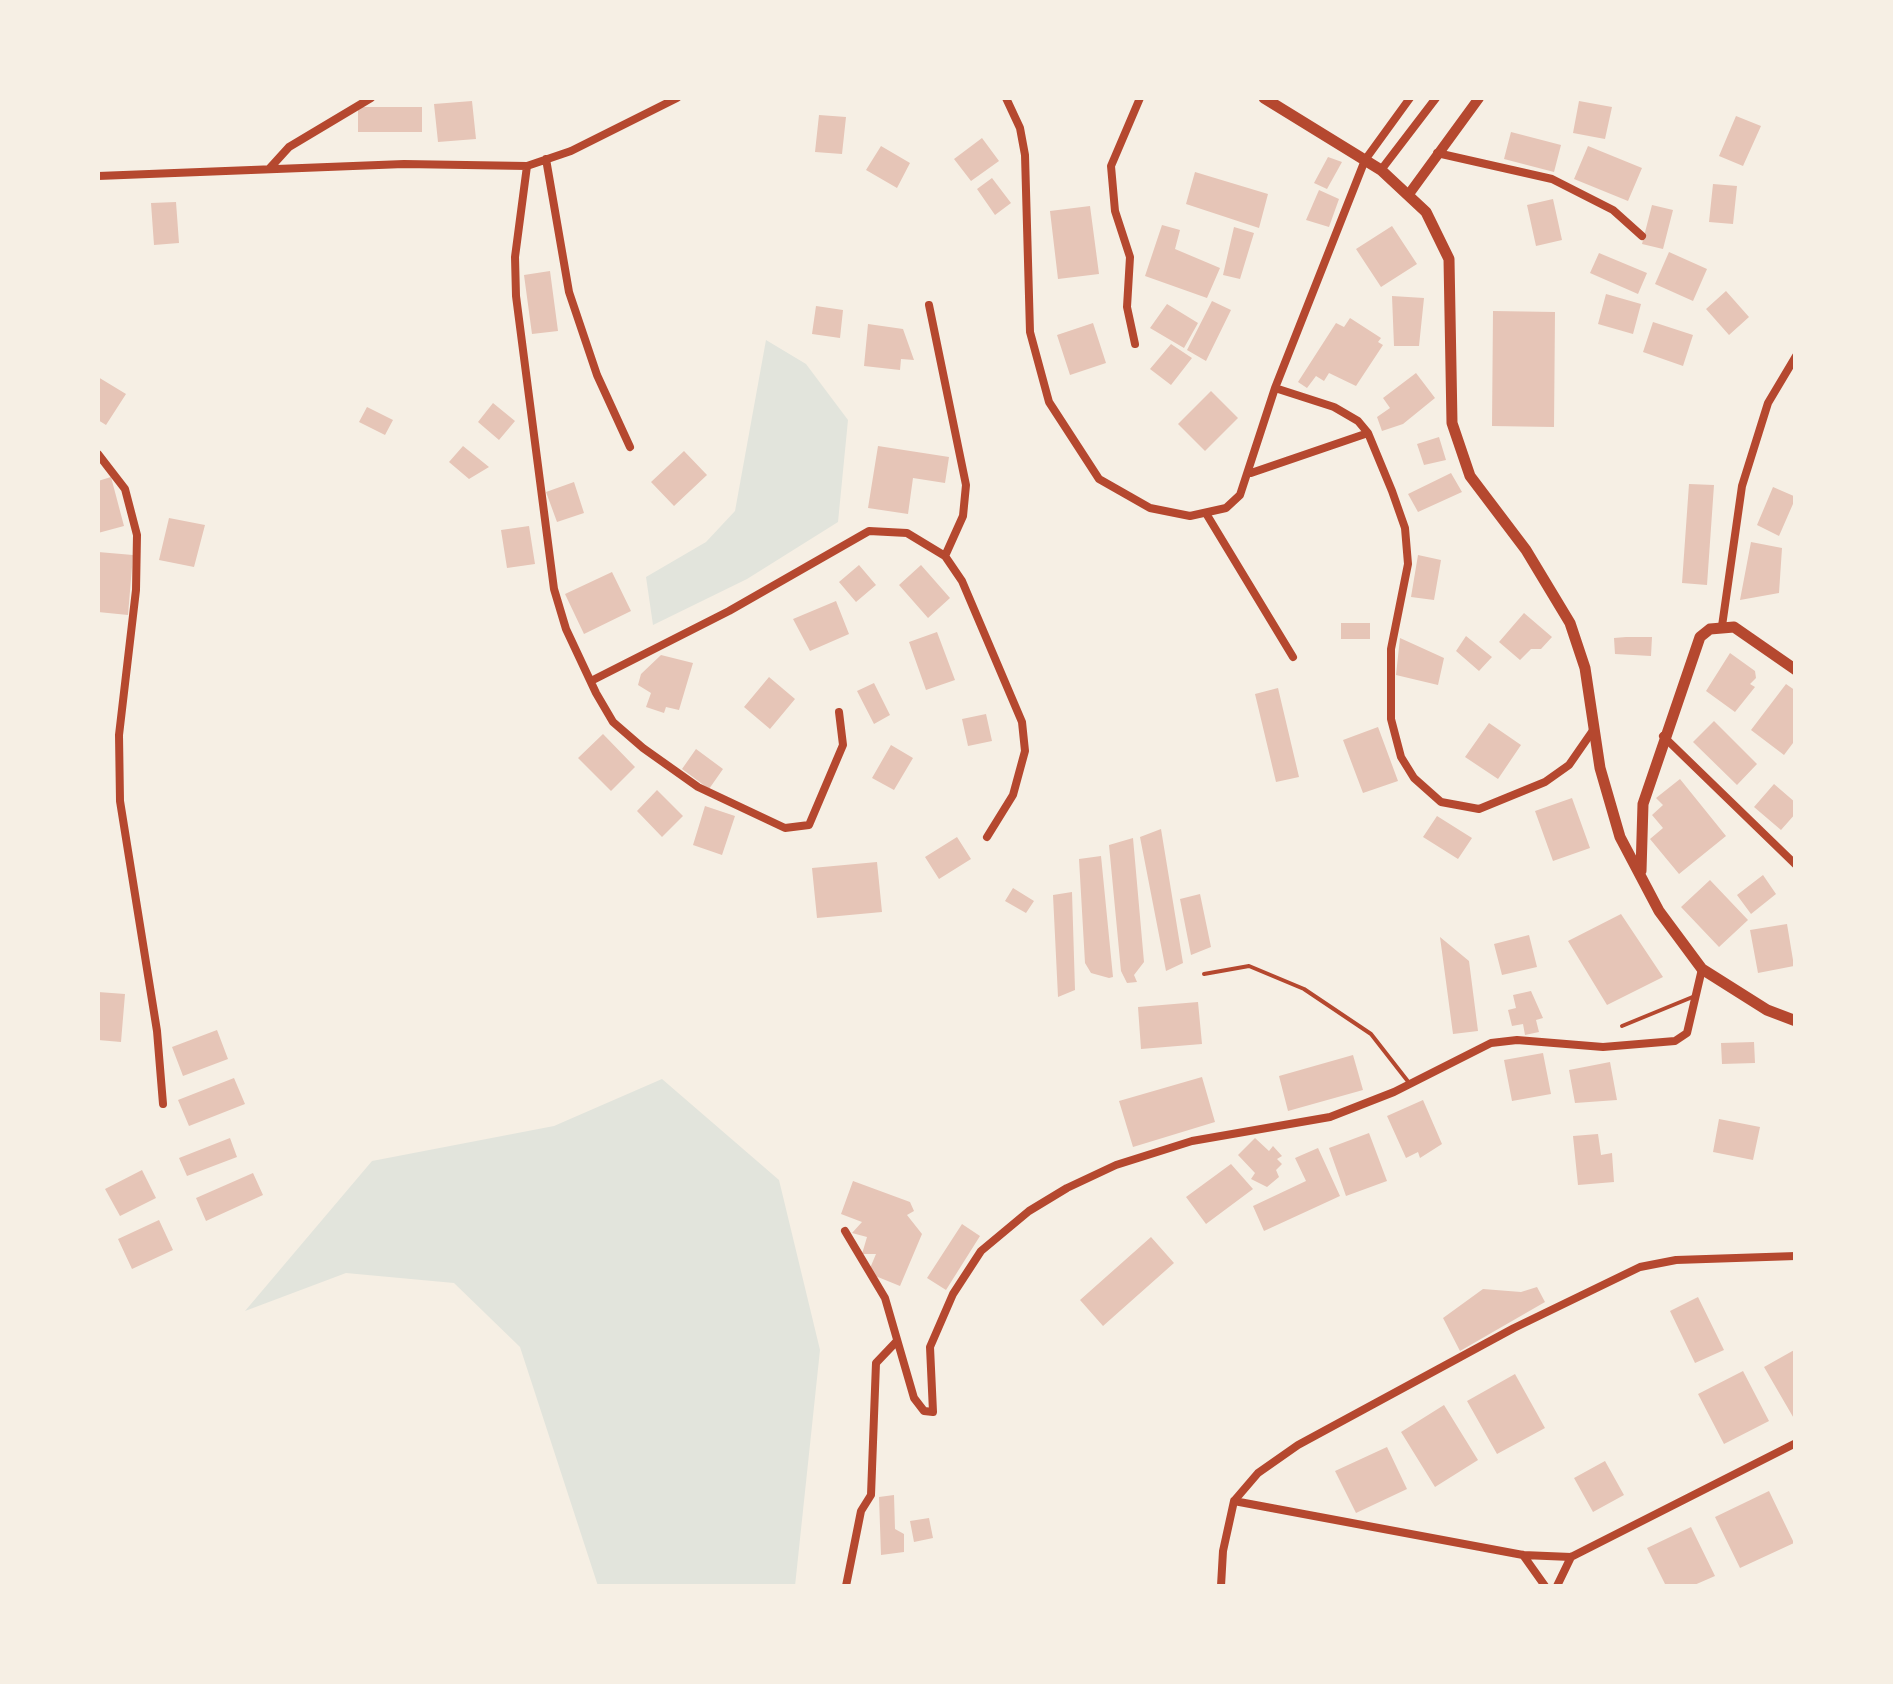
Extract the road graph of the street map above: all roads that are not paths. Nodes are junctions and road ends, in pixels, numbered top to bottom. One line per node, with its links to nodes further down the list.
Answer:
1 (370, 98): 13 (street)
2 (677, 98): 10 (street)
3 (1006, 98): 26 (street)
4 (1140, 98): 19 (street)
5 (1264, 98): 11 (main road)
6 (1410, 98): 11 (street)
7 (1436, 98): 14 (street)
8 (1479, 98): 9 (street)
9 (1438, 153): 16 (street); 17 (street)
10 (546, 159): 12 (street); 23 (street)
11 (1365, 160): 14 (main road); 21 (street)
12 (527, 166): 13 (street); 31 (street)
13 (268, 170): 15 (street)
14 (1381, 170): 16 (main road)
15 (100, 178)
16 (1409, 194): 33 (main road)
17 (1642, 236)
18 (929, 305): 27 (street)
19 (1135, 344)
20 (1796, 356): 28 (street)
21 (1275, 388): 22 (street); 25 (street)
22 (1368, 432): 25 (street); 33 (street)
23 (630, 447)
24 (98, 454): 44 (street)
25 (1251, 473): 26 (street)
26 (1207, 515): 29 (street)
27 (945, 556): 31 (street); 35 (street)
28 (1722, 626): 30 (main road); 34 (main road)
29 (1293, 657)
30 (1796, 670)
31 (591, 681): 32 (street)
32 (839, 712)
33 (1596, 726): 37 (main road)
34 (1663, 736): 36 (street); 37 (main road)
35 (987, 837)
36 (1796, 865)
37 (1642, 880): 38 (main road)
38 (1702, 969): 40 (street); 41 (main road)
39 (1204, 974): 43 (lane)
40 (1695, 996): 42 (lane); 43 (street)
41 (1796, 1022)
42 (1622, 1026)
43 (1410, 1084): 47 (street)
44 (163, 1104)
45 (845, 1231): 47 (street)
46 (1796, 1256): 49 (street)
47 (896, 1342): 52 (street)
48 (1796, 1443): 51 (street)
49 (1234, 1500): 50 (street); 53 (street)
50 (1523, 1555): 51 (street); 54 (street)
51 (1570, 1557): 55 (street)
52 (846, 1586)
53 (1222, 1586)
54 (1545, 1586)
55 (1557, 1586)

